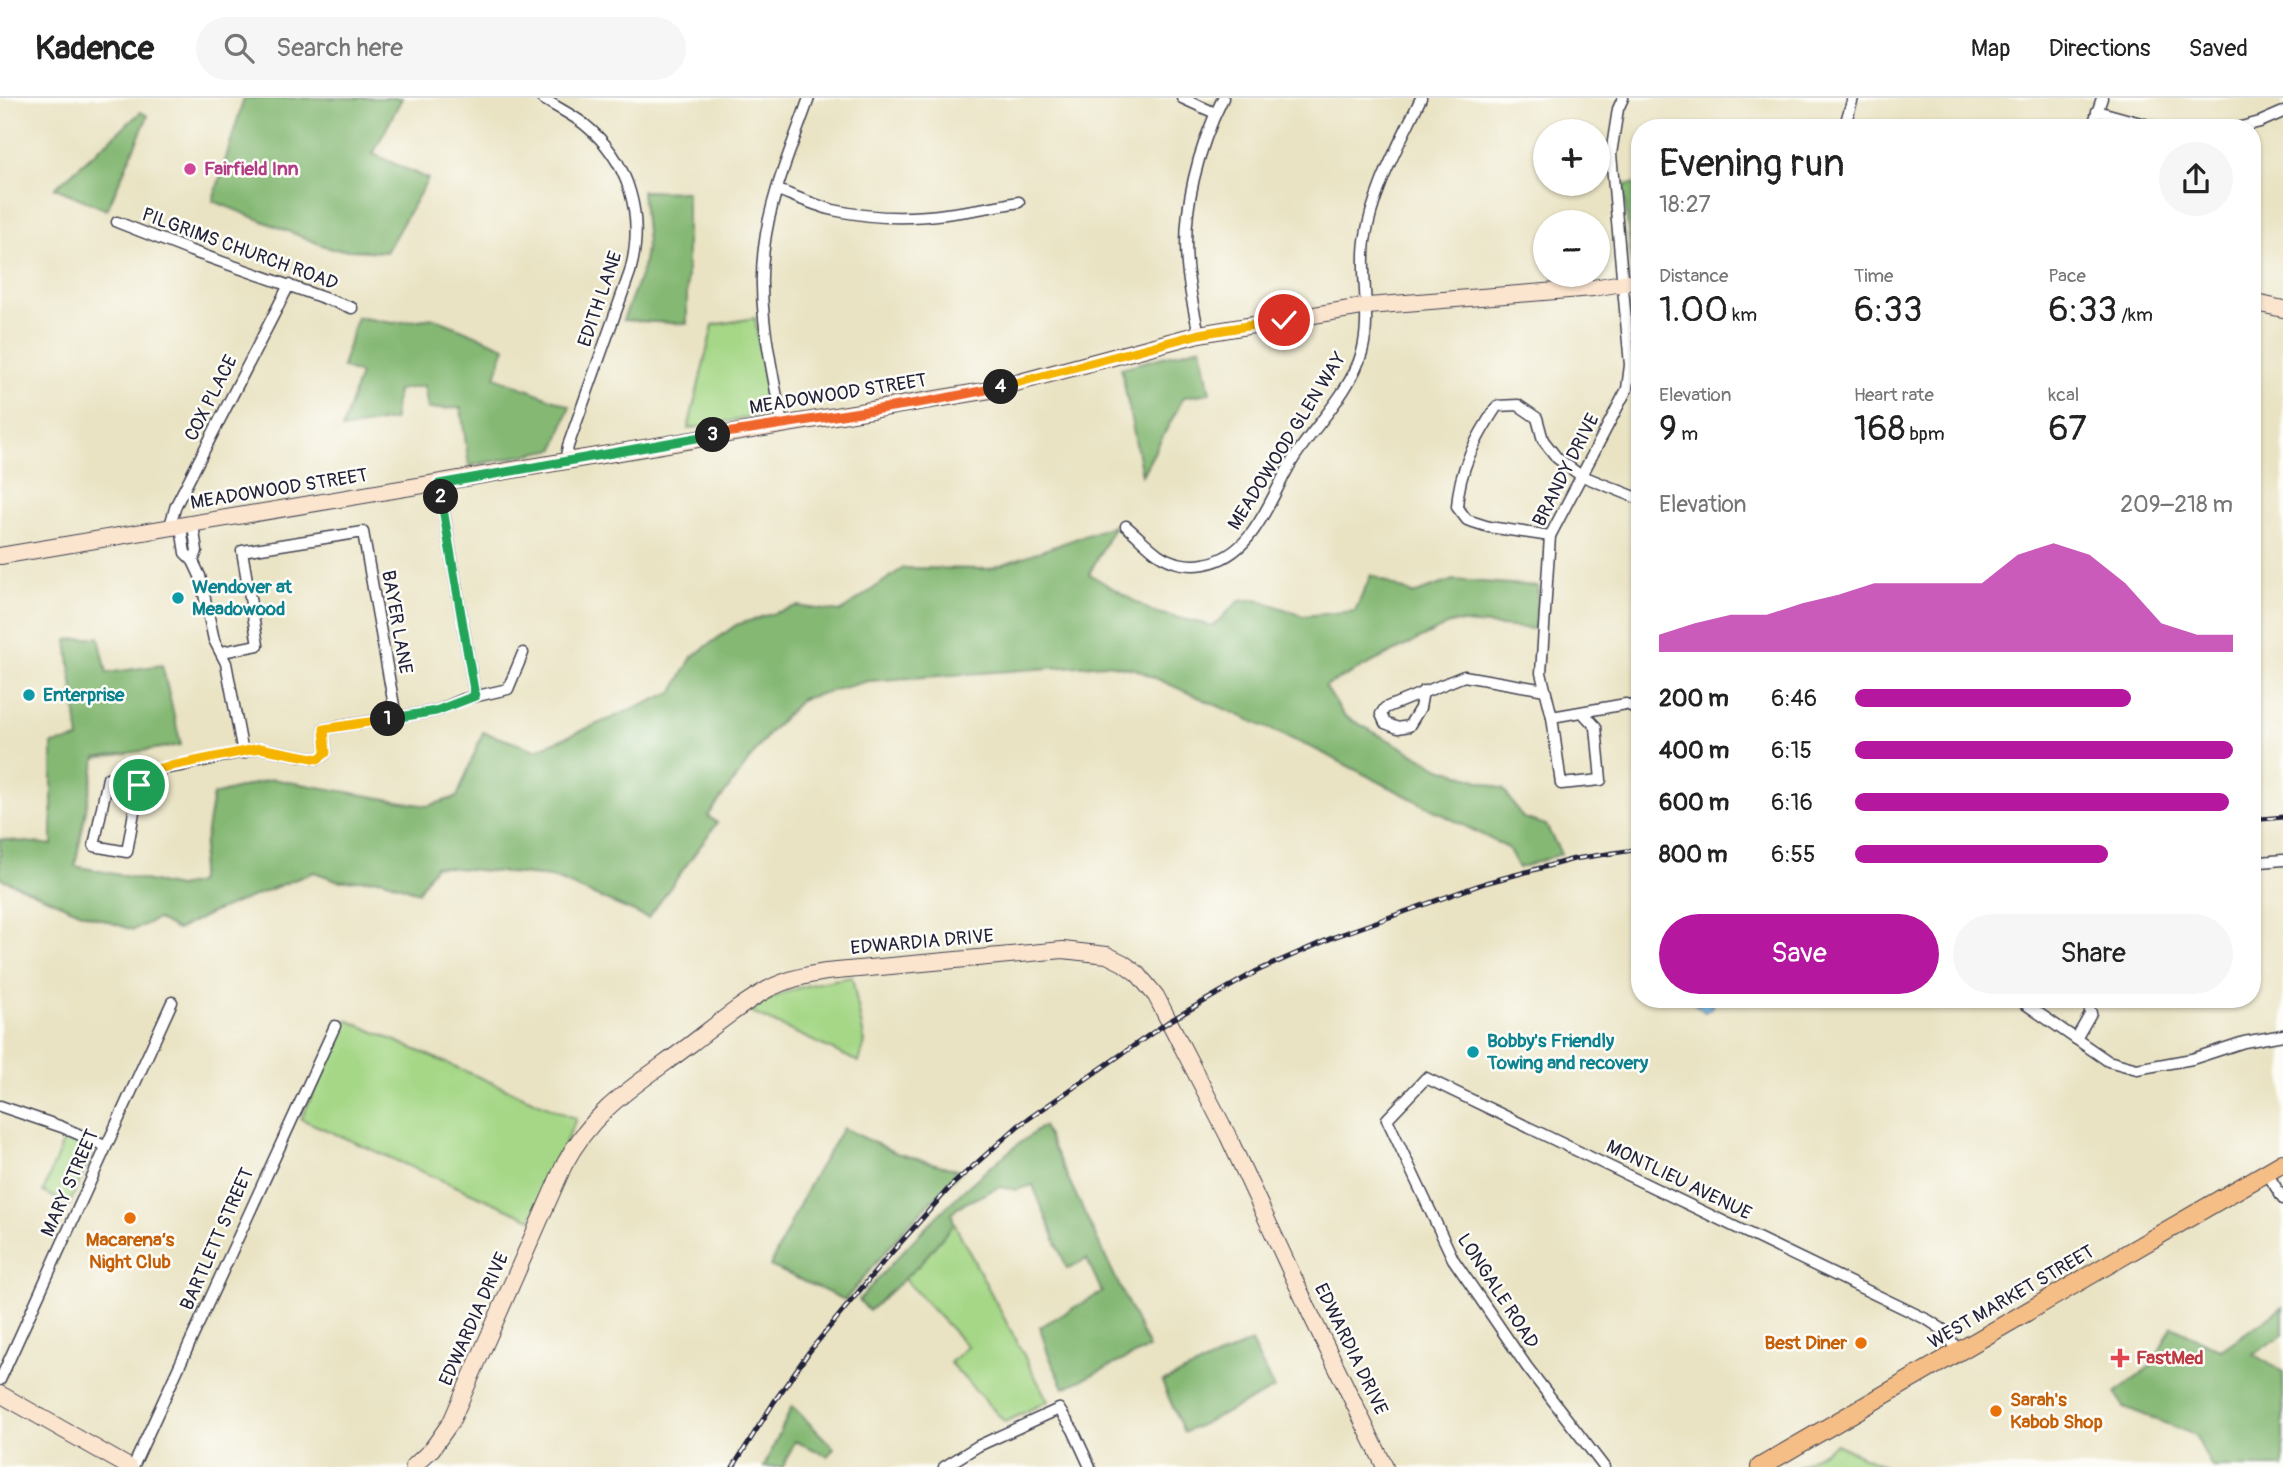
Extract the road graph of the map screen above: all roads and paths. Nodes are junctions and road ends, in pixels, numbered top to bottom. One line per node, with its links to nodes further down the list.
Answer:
1 (542, 98): 28 (street, EDITH LANE)
2 (809, 98): 16 (street)
3 (1182, 98): 11 (street)
4 (1223, 98): 11 (street)
5 (1421, 98): 23 (street, MEADOWOOD GLEN WAY)
6 (1623, 98): 20 (street, BRANDY DRIVE)
7 (1853, 98): 12 (street)
8 (2102, 98): 9 (street)
9 (2097, 111): 13 (street); 14 (street)
10 (2283, 112): 15 (street)
11 (1215, 113): 26 (street)
12 (1847, 119)
13 (2095, 119)
14 (2121, 119)
15 (2261, 122)
16 (778, 190): 17 (street); 27 (street)
17 (1019, 202)
18 (117, 222): 21 (street, PILGRIMS CHURCH ROAD)
19 (1631, 282): 20 (main road, MEADOWOOD STREET)
20 (1622, 283): 23 (main road, MEADOWOOD STREET); 29 (street, BRANDY DRIVE)
21 (289, 285): 24 (street, PILGRIMS CHURCH ROAD); 33 (street, COX PLACE)
22 (2261, 304): 25 (main road)
23 (1368, 306): 26 (main road, MEADOWOOD STREET); 32 (street, MEADOWOOD GLEN WAY)
24 (352, 308)
25 (2283, 309)
26 (1199, 334): 27 (main road, MEADOWOOD STREET)
27 (782, 424): 28 (main road, MEADOWOOD STREET)
28 (565, 462): 30 (main road, MEADOWOOD STREET)
29 (1580, 475): 31 (street); 34 (street, BRANDY DRIVE); 34 (street)
30 (439, 484): 33 (main road, MEADOWOOD STREET); 40 (street)
31 (1631, 495)
32 (1126, 526)
33 (181, 527): 35 (main road, MEADOWOOD STREET); 36 (street, COX PLACE)
34 (1550, 536): 38 (street, BRANDY DRIVE)
35 (0, 556)
36 (222, 652): 44 (street, BAYER LANE); 45 (street, COX PLACE)
37 (523, 653): 40 (street)
38 (1545, 690): 39 (street); 43 (street, BRANDY DRIVE)
39 (1423, 691)
40 (475, 696): 44 (street)
41 (1631, 706): 42 (street)
42 (1583, 713): 43 (street); 43 (street, BRANDY DRIVE)
43 (1552, 717)
44 (396, 718): 45 (street)
45 (243, 753): 46 (street)
46 (141, 772): 46 (street)
47 (2283, 860): 48 (street)
48 (2261, 862)
49 (172, 1002): 57 (street, MARY STREET)
50 (2031, 1008): 54 (street)
51 (2089, 1008): 54 (street)
52 (335, 1026): 63 (street, BARTLETT STREET)
53 (2283, 1035): 54 (street)
54 (2076, 1038)
55 (0, 1106): 57 (street)
56 (1388, 1119): 60 (street, MONTLIEU AVENUE); 68 (street, LONGALE ROAD)
57 (106, 1146): 61 (street, MARY STREET)
58 (2275, 1168): 59 (street); 60 (main road, WEST MARKET STREET)
59 (2283, 1199)
60 (1958, 1351): 69 (main road, WEST MARKET STREET)
61 (0, 1380)
62 (0, 1394): 63 (main road)
63 (131, 1467)
64 (413, 1467): 67 (main road, EDWARDIA DRIVE)
65 (944, 1467): 66 (street)
66 (1090, 1467)
67 (1385, 1467)
68 (1604, 1467)
69 (1760, 1467)

